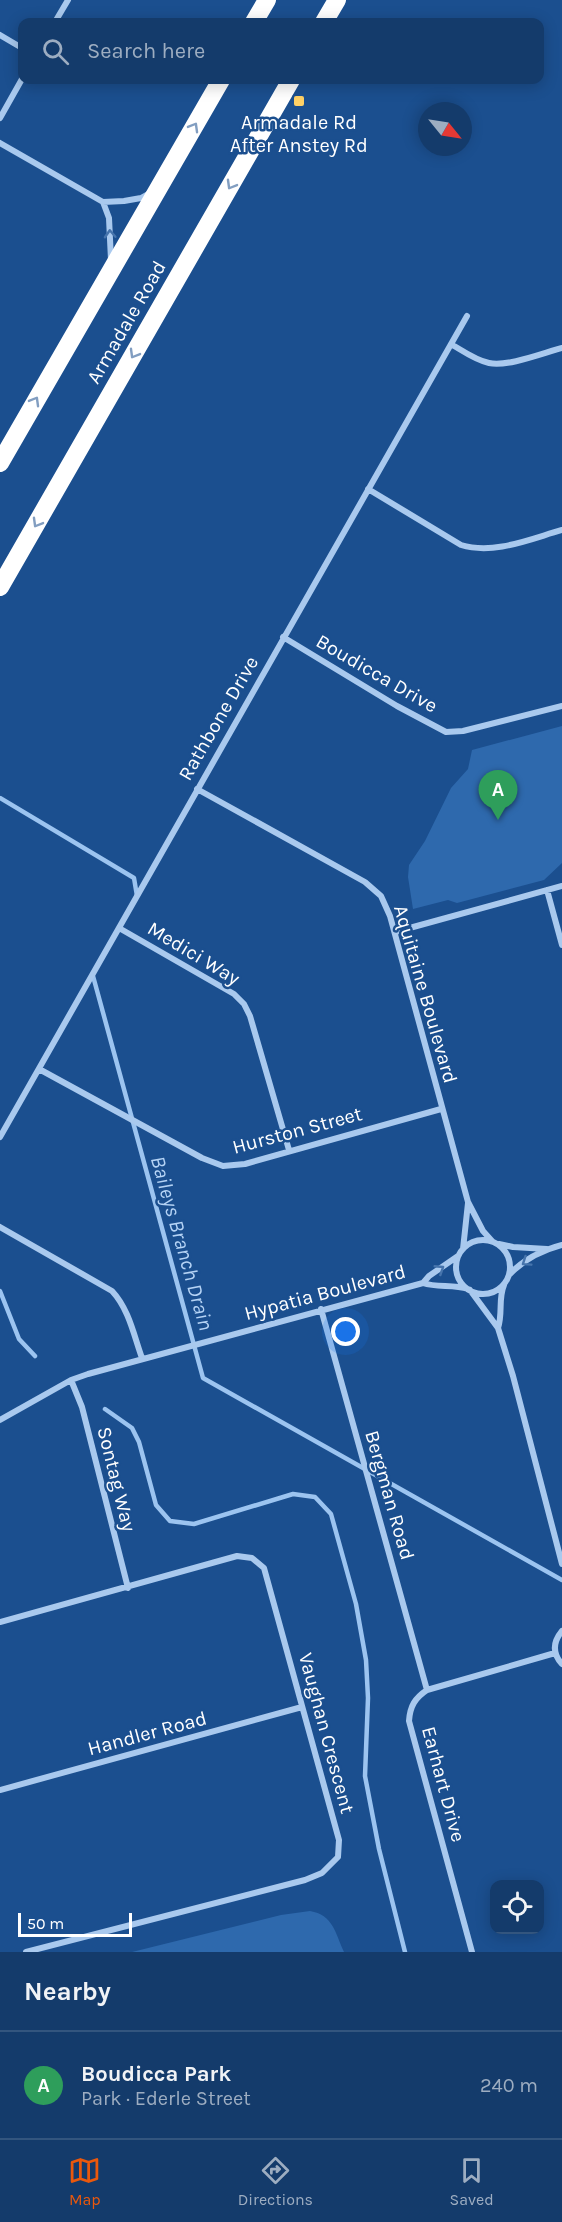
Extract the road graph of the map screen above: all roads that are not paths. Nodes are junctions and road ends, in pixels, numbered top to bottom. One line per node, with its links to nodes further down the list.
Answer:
1 (68, 0): 4 (street)
2 (267, 0): 5 (highway)
3 (337, 0): 6 (highway)
4 (57, 18)
5 (256, 18)
6 (326, 18)
7 (0, 35): 8 (street)
8 (18, 46)
9 (20, 84): 12 (street)
10 (219, 84): 14 (highway, Armadale Road, one-way to 10)
11 (289, 84): 23 (highway, Armadale Road, one-way to 23)
12 (0, 118)
13 (0, 142): 15 (street)
14 (159, 188): 15 (street); 16 (highway, Armadale Road)
15 (103, 202): 16 (street, one-way to 15)
16 (112, 268): 20 (highway, Armadale Road, one-way to 16)
17 (467, 316): 18 (street, Rathbone Drive)
18 (451, 344): 19 (street); 21 (street, Rathbone Drive)
19 (562, 348)
20 (0, 463)
21 (368, 489): 22 (street); 24 (street, Rathbone Drive)
22 (562, 530)
23 (0, 586)
24 (283, 638): 25 (street, Boudicca Drive); 26 (street, Rathbone Drive)
25 (562, 706)
26 (197, 789): 29 (street, Rathbone Drive); 30 (street, Aquitaine Boulevard)
27 (562, 886): 28 (street)
28 (548, 890): 30 (street); 31 (street)
29 (119, 928): 32 (street, Rathbone Drive); 35 (street, Medici Way)
30 (395, 932): 33 (street, Aquitaine Boulevard)
31 (562, 945)
32 (39, 1069): 34 (street, Rathbone Drive); 35 (street, Hurston Street)
33 (441, 1108): 35 (street, Hurston Street); 36 (street, Aquitaine Boulevard)
34 (0, 1137)
35 (290, 1150)
36 (468, 1202): 38 (street); 40 (street)
37 (0, 1227): 48 (street)
38 (495, 1243): 40 (street); 41 (street); 43 (street)
39 (562, 1245): 41 (street)
40 (463, 1249): 42 (street)
41 (547, 1249): 43 (street, one-way to 43)
42 (458, 1256): 44 (street, Hypatia Boulevard, one-way to 42); 45 (street)
43 (506, 1280): 45 (street); 47 (street)
44 (423, 1283): 45 (street, Hypatia Boulevard); 46 (street, Hypatia Boulevard)
45 (469, 1289): 47 (street)
46 (321, 1309): 48 (street, Hypatia Boulevard); 58 (street, Bergman Road)
47 (498, 1328): 52 (street)
48 (142, 1358): 49 (street, Hypatia Boulevard)
49 (71, 1380): 51 (street, Hypatia Boulevard); 53 (street, Sontag Way)
50 (0, 1410): 51 (street)
51 (2, 1418)
52 (562, 1564)
53 (128, 1588): 54 (street, Vaughan Crescent); 59 (street, Vaughan Crescent)
54 (0, 1622)
55 (562, 1631): 56 (street)
56 (555, 1653): 57 (street); 58 (street)
57 (562, 1664)
58 (427, 1690): 62 (street, Earhart Drive)
59 (302, 1707): 60 (street, Handler Road); 61 (street, Vaughan Crescent)
60 (0, 1790)
61 (26, 1952)
62 (472, 1952)

